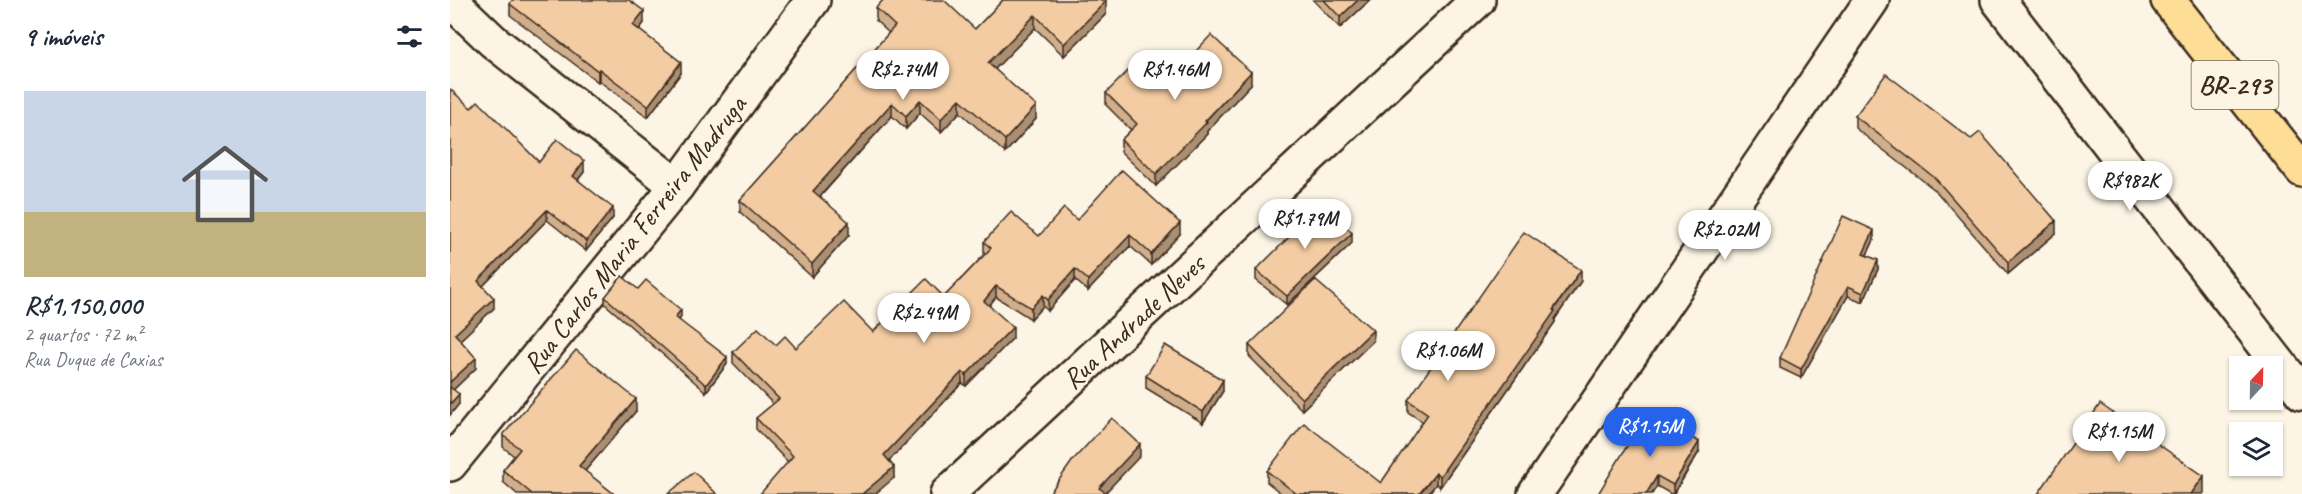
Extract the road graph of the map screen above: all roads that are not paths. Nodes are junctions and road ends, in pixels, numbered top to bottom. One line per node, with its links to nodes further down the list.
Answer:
1 (450, 0): 8 (street)
2 (813, 0): 8 (street, Rua Carlos Maria Ferreira Madruga)
3 (1478, 0): 11 (street, Rua Andrade Neves)
4 (1872, 0): 12 (street)
5 (1998, 0): 9 (street)
6 (2168, 0): 7 (highway, BR-293)
7 (2302, 170)
8 (677, 186): 10 (street, Rua Carlos Maria Ferreira Madruga)
9 (2302, 393)
10 (450, 464)
11 (947, 494)
12 (1535, 494)

